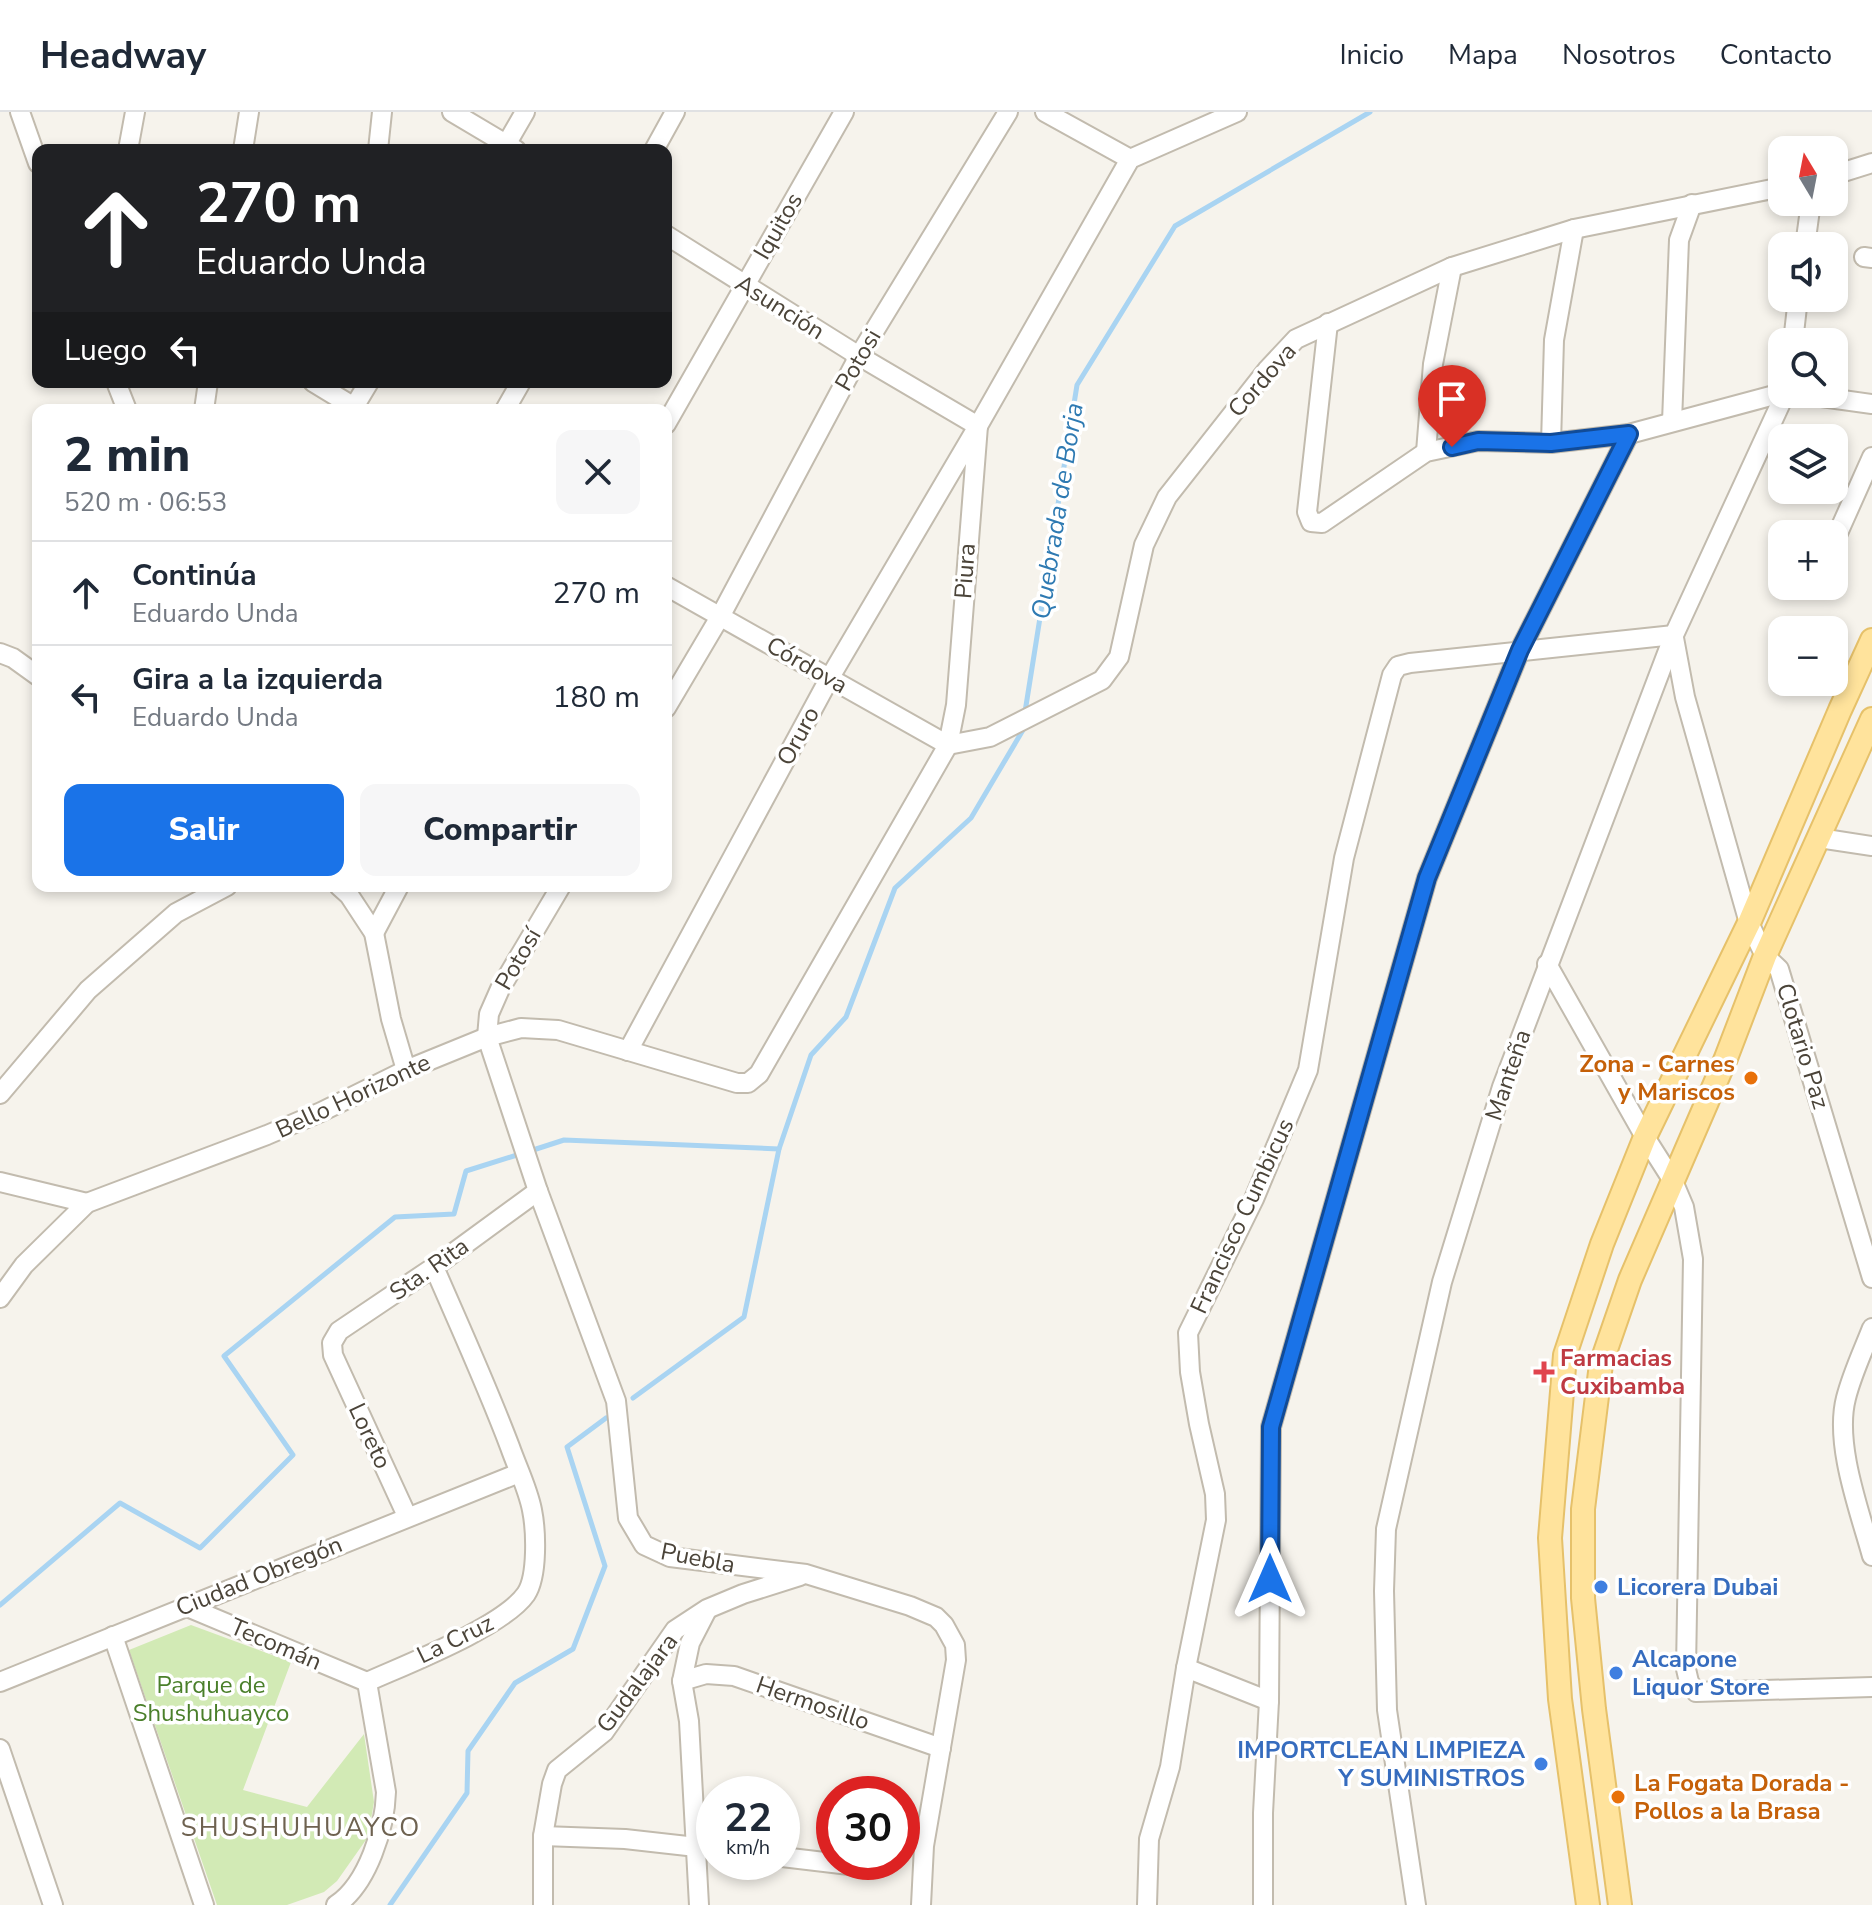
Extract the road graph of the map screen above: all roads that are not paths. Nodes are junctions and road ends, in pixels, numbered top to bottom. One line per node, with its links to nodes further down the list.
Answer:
1 (20, 112): 18 (street)
2 (135, 112): 12 (street)
3 (249, 112): 13 (street)
4 (382, 112): 14 (street)
5 (452, 112): 15 (street)
6 (525, 112): 16 (street)
7 (675, 112): 17 (street)
8 (844, 112): 27 (street, Iquitos)
9 (1008, 112): 29 (street, Potosi)
10 (1045, 112): 19 (street)
11 (1237, 112): 19 (street)
12 (129, 144)
13 (244, 144)
14 (379, 144)
15 (502, 144)
16 (510, 144)
17 (657, 144)
18 (32, 146)
19 (1130, 159): 38 (street, Piura)
20 (1872, 163): 21 (street)
21 (1848, 171)
22 (1768, 190): 23 (street, Cordova)
23 (1692, 204): 24 (street, Cordova); 37 (street)
24 (1574, 229): 26 (street, Cordova); 40 (street)
25 (672, 239): 27 (street, Asunción)
26 (1452, 267): 28 (street, Cordova); 41 (street)
27 (745, 284): 29 (street, Asunción); 36 (street, Iquitos)
28 (1328, 323): 41 (street); 54 (street, Cordova)
29 (859, 356): 38 (street, Asunción); 45 (street, Potosi)
30 (323, 388): 33 (street)
31 (1768, 398): 37 (street)
32 (1848, 401): 34 (street)
33 (348, 404)
34 (1872, 404)
35 (1777, 408): 46 (street, Manteña)
36 (672, 413)
37 (1672, 422): 39 (street)
38 (978, 426): 51 (street, Oruro); 54 (street, Piura)
39 (1629, 434): 40 (street); 48 (street)
40 (1551, 443): 41 (street)
41 (1426, 452)
42 (1872, 457): 43 (street)
43 (1844, 520)
44 (672, 589): 45 (street, Córdova)
45 (721, 615): 51 (street, Córdova); 52 (street)
46 (1674, 635): 48 (street); 61 (street, Clotario Paz); 64 (street, Manteña)
47 (1872, 640): 61 (main road)
48 (1520, 650): 87 (street, Francisco Cumbicus); 94 (street)
49 (6, 656): 50 (street)
50 (32, 672)
51 (829, 679): 54 (street, Córdova); 66 (street, Oruro)
52 (672, 698)
53 (1872, 719): 55 (main road)
54 (948, 745): 68 (street, Piura)
55 (1819, 838): 56 (street); 63 (main road)
56 (1872, 846)
57 (216, 892): 69 (street)
58 (346, 892): 62 (street)
59 (396, 892): 62 (street)
60 (557, 892): 65 (street, Potosí)
61 (1749, 923): 63 (street, Clotario Paz); 70 (main road)
62 (374, 933): 67 (street)
63 (1765, 956): 71 (main road); 76 (street, Clotario Paz)
64 (1547, 964): 70 (street); 109 (street, Manteña)
65 (487, 1037): 66 (street, Bello Horizonte); 67 (street, Bello Horizonte); 73 (street, Puebla)
66 (628, 1051): 68 (street, Bello Horizonte)
67 (406, 1070): 74 (street, Bello Horizonte)
68 (748, 1083)
69 (0, 1094)
70 (1645, 1137): 71 (street); 93 (main road)
71 (1673, 1181): 91 (street); 92 (main road)
72 (0, 1182): 74 (street)
73 (538, 1191): 75 (street, Sta. Rita); 83 (street, Puebla)
74 (87, 1203): 77 (street, Bello Horizonte)
75 (434, 1267): 79 (street, Sta. Rita); 80 (street, La Cruz)
76 (1872, 1278)
77 (0, 1298)
78 (1872, 1328): 82 (street)
79 (333, 1355): 81 (street, Loreto)
80 (519, 1473): 81 (street, Ciudad Obregón); 90 (street, La Cruz)
81 (407, 1516): 84 (street, Ciudad Obregón)
82 (1872, 1556)
83 (806, 1574): 85 (street, Gudalajara); 95 (street, Puebla)
84 (185, 1606): 86 (street, Ciudad Obregón); 90 (street, Tecomán)
85 (707, 1609): 88 (street); 98 (street, Gudalajara)
86 (113, 1636): 89 (street, Ciudad Obregón); 102 (street)
87 (1186, 1668): 94 (street); 107 (street, Francisco Cumbicus)
88 (682, 1681): 95 (street, Hermosillo); 97 (street)
89 (0, 1682)
90 (367, 1682): 103 (street)
91 (1872, 1687)
92 (1593, 1693): 93 (main road); 111 (main road)
93 (1560, 1699): 110 (main road)
94 (1269, 1701): 108 (street)
95 (941, 1748): 106 (street, Puebla)
96 (0, 1749): 101 (street)
97 (696, 1777)
98 (543, 1836): 99 (street); 104 (street, Gudalajara)
99 (696, 1847)
100 (702, 1880): 105 (street)
101 (53, 1905)
102 (204, 1905)
103 (336, 1905)
104 (543, 1905)
105 (699, 1905)
106 (921, 1905)
107 (1147, 1905)
108 (1263, 1905)
109 (1416, 1905)
110 (1588, 1905)
111 (1620, 1905)

